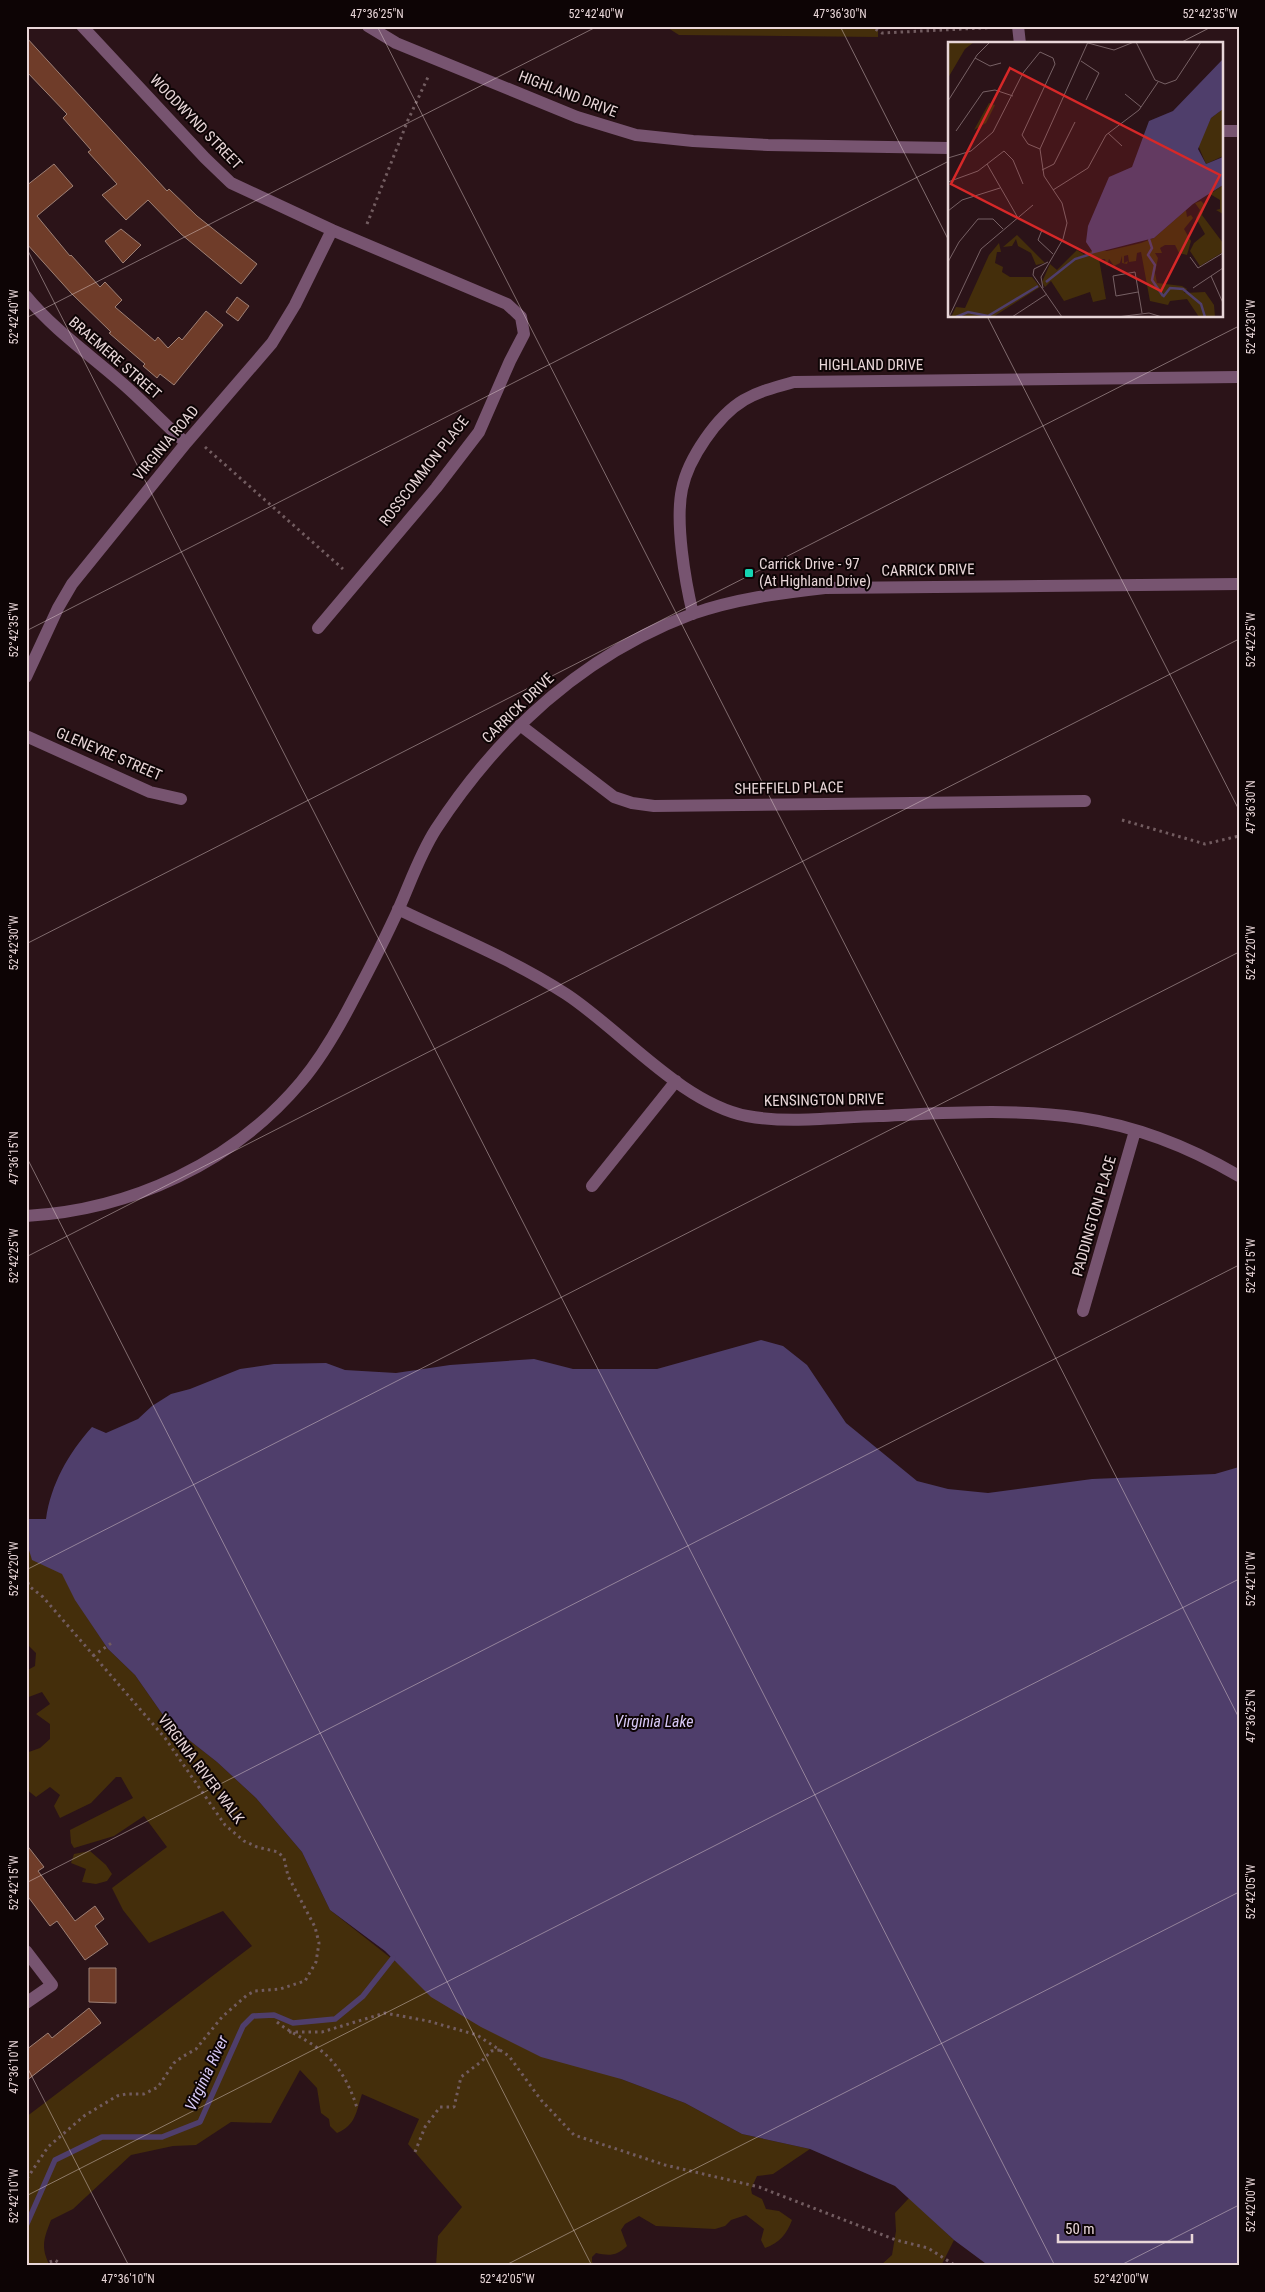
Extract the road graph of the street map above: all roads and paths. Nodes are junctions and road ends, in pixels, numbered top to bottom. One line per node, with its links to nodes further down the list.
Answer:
1 (82, 26): 12 (street, WOODWYND STREET)
2 (368, 26): 10 (street, HIGHLAND DRIVE)
3 (870, 26): 5 (path)
4 (1018, 26): 6 (street)
5 (1003, 27)
6 (1020, 42)
7 (429, 75): 11 (path)
8 (1222, 131): 9 (street)
9 (1239, 131)
10 (948, 148)
11 (367, 224)
12 (332, 230): 15 (street, VIRGINIA ROAD); 20 (street, ROSSCOMMON PLACE)
13 (26, 296): 15 (street, BRAEMERE STREET)
14 (1239, 378): 19 (street, HIGHLAND DRIVE)
15 (186, 443): 21 (street, VIRGINIA ROAD)
16 (205, 447): 17 (path)
17 (343, 569)
18 (1239, 584): 19 (street, CARRICK DRIVE)
19 (693, 614): 22 (street, CARRICK DRIVE)
20 (318, 628)
21 (26, 677)
22 (520, 724): 25 (street, SHEFFIELD PLACE); 28 (street, CARRICK DRIVE)
23 (26, 736): 24 (street, GLENEYRE STREET)
24 (181, 799)
25 (1085, 802)
26 (1122, 820): 27 (path)
27 (1239, 836)
28 (398, 909): 29 (street, KENSINGTON DRIVE); 33 (street, CARRICK DRIVE)
29 (676, 1081): 30 (street, KENSINGTON DRIVE); 32 (street)
30 (1135, 1131): 31 (street, KENSINGTON DRIVE); 34 (street, PADDINGTON PLACE)
31 (1239, 1176)
32 (592, 1186)
33 (26, 1216)
34 (1083, 1310)
35 (26, 1576): 37 (path, VIRGINIA RIVER WALK)
36 (113, 1642): 37 (path)
37 (93, 1656): 45 (path, VIRGINIA RIVER WALK)
38 (26, 1951): 39 (street)
39 (26, 2003)
40 (277, 2022): 41 (path)
41 (289, 2032): 42 (path); 43 (path)
42 (501, 2050): 44 (path); 48 (path)
43 (357, 2108)
44 (415, 2152)
45 (26, 2180)
46 (45, 2266): 47 (path)
47 (63, 2266)
48 (956, 2266)

